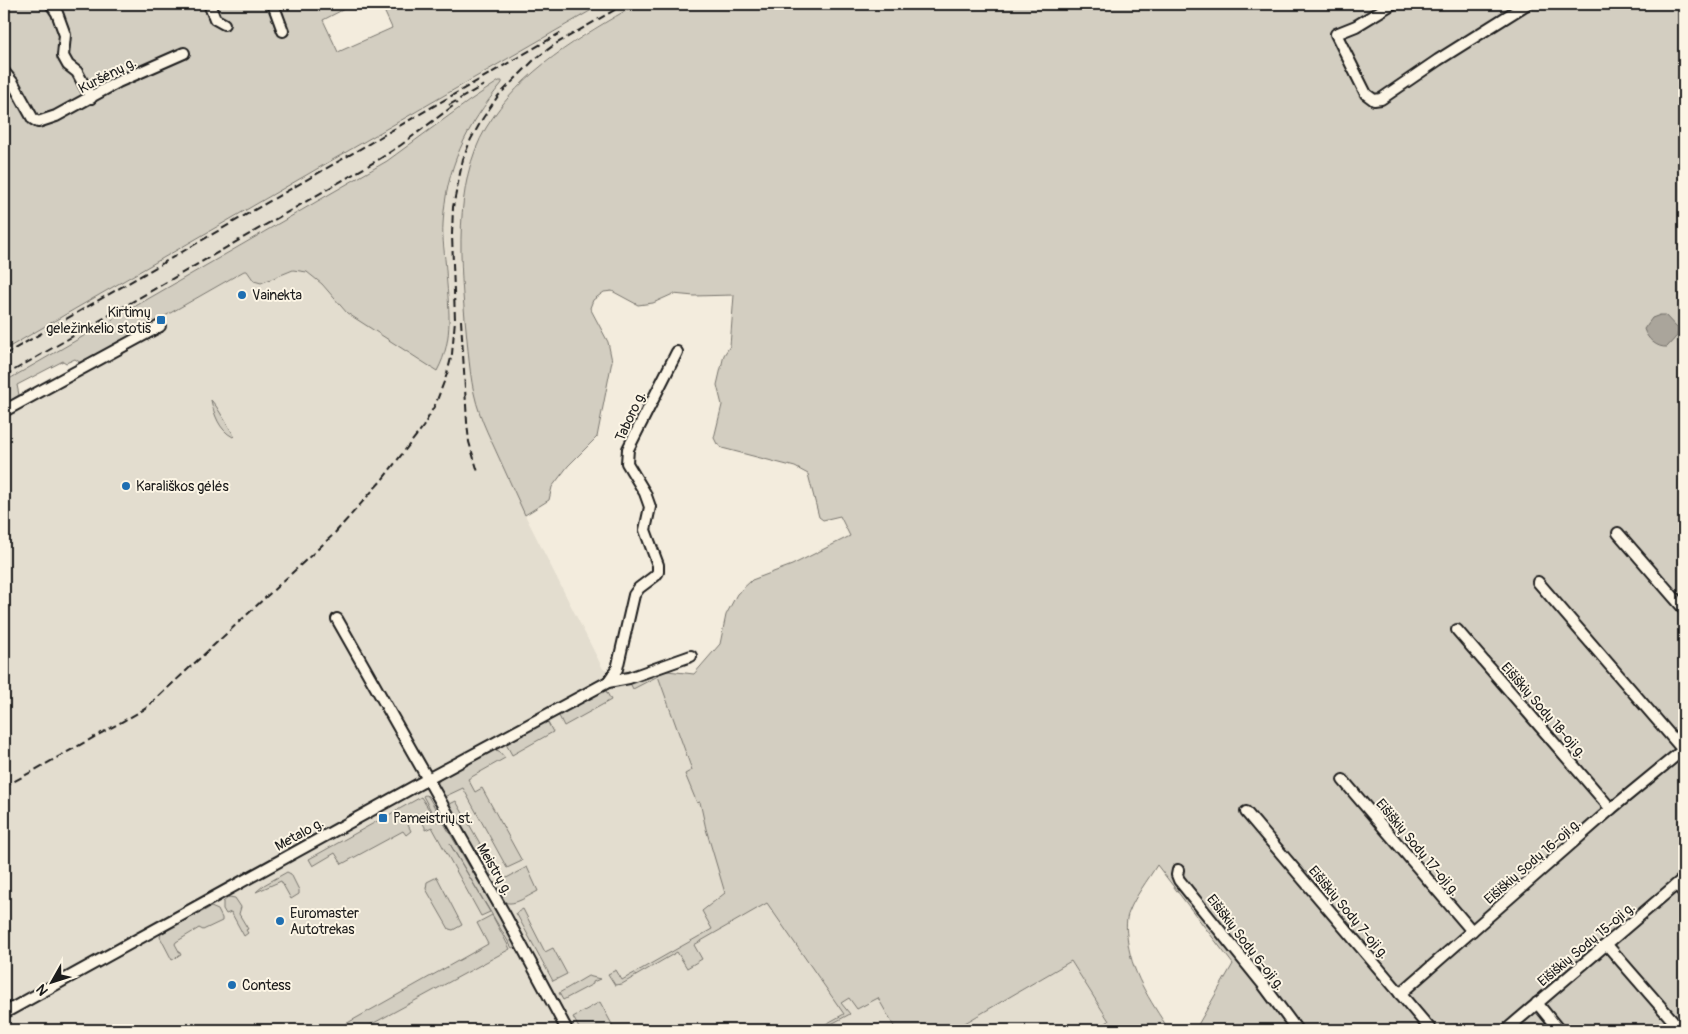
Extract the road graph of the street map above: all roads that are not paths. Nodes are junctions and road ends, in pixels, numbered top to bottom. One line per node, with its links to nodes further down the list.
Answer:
1 (51, 4): 10 (street)
2 (209, 4): 6 (street)
3 (272, 4): 7 (street)
4 (1392, 4): 5 (street)
5 (1527, 4)
6 (224, 24)
7 (283, 31)
8 (184, 53): 10 (street, Kuršėnų g.)
9 (4, 72): 10 (street, Kuršėnų g.)
10 (91, 98)
11 (160, 326): 13 (street)
12 (677, 352): 20 (street, Taboro g.)
13 (4, 412)
14 (1618, 533): 16 (street)
15 (1538, 582): 21 (street, Eišiškių Sodų 16-oji g.)
16 (1684, 609)
17 (336, 619): 22 (street, Meistrų g.)
18 (1457, 630): 24 (street, Eišiškių Sodų 18-oji g.)
19 (691, 656): 20 (street, Metalo g.)
20 (608, 682): 22 (street, Metalo g.)
21 (1684, 749): 24 (street, Eišiškių Sodų 16-oji g.)
22 (428, 779): 33 (street, Metalo g.); 34 (street, Meistrų g.)
23 (1344, 780): 29 (street, Eišiškių Sodų 17-oji g.)
24 (1611, 809): 29 (street, Eišiškių Sodų 16-oji g.)
25 (1246, 812): 31 (street, Eišiškių Sodų 7-oji g.)
26 (1178, 870): 35 (street, Eišiškių Sodų 6-oji g.)
27 (1681, 881): 28 (street); 30 (street, Eišiškių Sodų 15-oji g.)
28 (1684, 893)
29 (1472, 931): 31 (street, Eišiškių Sodų 16-oji g.)
30 (1607, 945): 32 (street, Eišiškių Sodų 15-oji g.); 39 (street)
31 (1400, 994): 36 (street, Eišiškių Sodų 7-oji g.)
32 (1537, 1003): 37 (street, Eišiškių Sodų 15-oji g.); 38 (street)
33 (4, 1013)
34 (567, 1030)
35 (1297, 1030)
36 (1432, 1030)
37 (1506, 1030)
38 (1559, 1030)
39 (1681, 1030)

